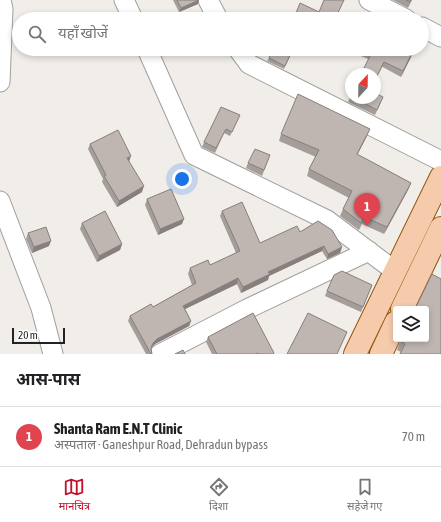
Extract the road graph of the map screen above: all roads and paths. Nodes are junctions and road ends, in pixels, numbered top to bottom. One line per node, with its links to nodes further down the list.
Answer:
1 (1, 0): 12 (street)
2 (124, 0): 5 (street)
3 (208, 0): 6 (street)
4 (369, 0): 7 (street)
5 (130, 12)
6 (214, 12)
7 (392, 12)
8 (429, 31): 9 (street)
9 (441, 37)
10 (150, 56): 17 (street)
11 (243, 56): 13 (street)
12 (0, 82)
13 (441, 161)
14 (441, 177): 18 (main road)
15 (0, 201): 21 (street)
16 (441, 228): 19 (main road)
17 (369, 251): 18 (street); 22 (street)
18 (395, 271): 23 (main road)
19 (403, 306)
20 (393, 328): 24 (main road)
21 (53, 354)
22 (160, 354)
23 (355, 354)
24 (381, 354)

